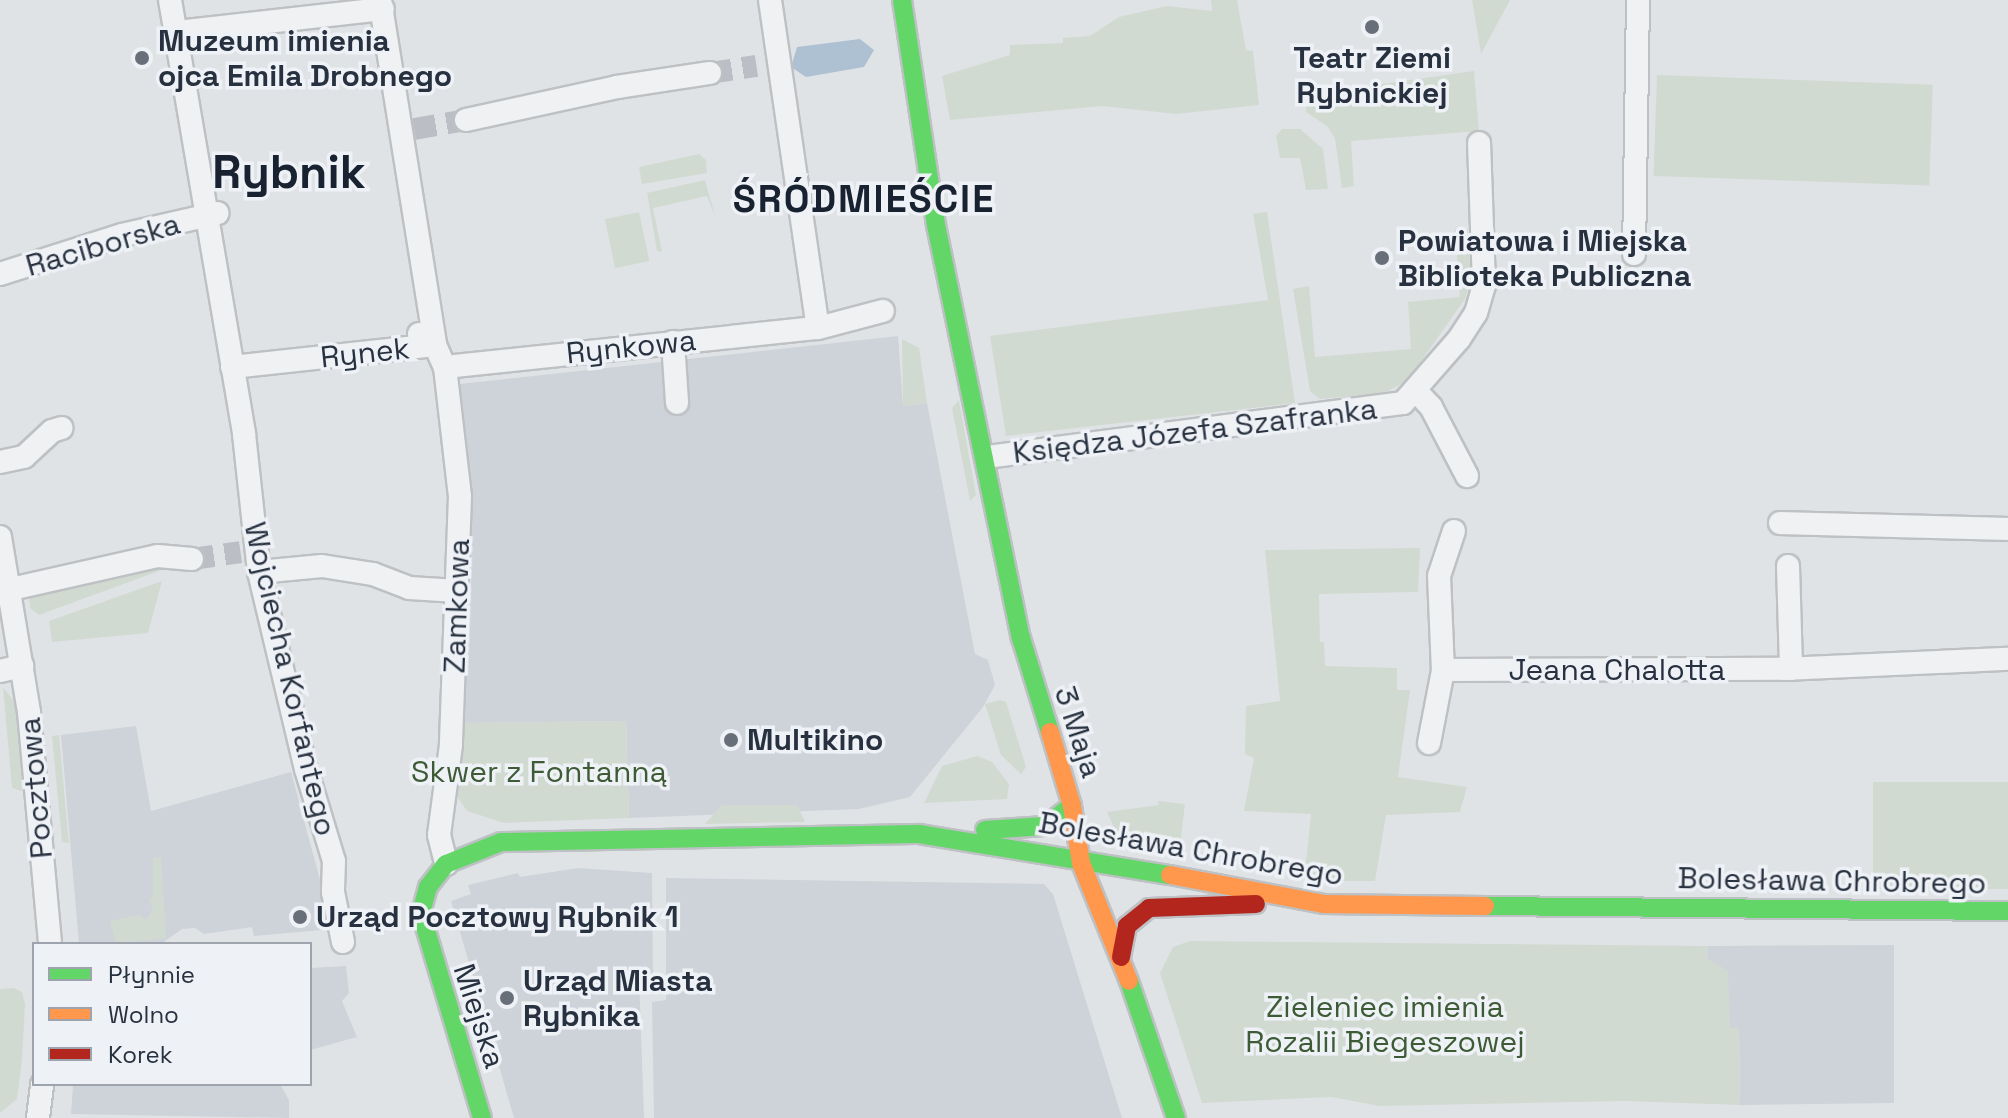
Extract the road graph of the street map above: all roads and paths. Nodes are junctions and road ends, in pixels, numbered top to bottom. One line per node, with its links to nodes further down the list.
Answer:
1 (170, 0): 6 (street)
2 (770, 0): 8 (street)
3 (902, 0): 24 (street, 3 Maja)
4 (1638, 0): 14 (street)
5 (379, 10): 6 (street, Rynek); 19 (street, Rynek)
6 (177, 32): 7 (street); 13 (street)
7 (196, 45)
8 (778, 59): 9 (street); 17 (street)
9 (756, 66)
10 (710, 73): 11 (street)
11 (466, 120)
12 (1479, 143): 21 (street, Księdza Józefa Szafranka)
13 (213, 214): 15 (street, Raciborska); 20 (street)
14 (1634, 254)
15 (0, 274)
16 (883, 311): 17 (street, Rynkowa)
17 (818, 328): 18 (street, Rynkowa)
18 (673, 342): 19 (street, Rynkowa); 22 (street)
19 (434, 349): 20 (street, Rynek); 35 (street, Zamkowa)
20 (236, 362): 31 (street, Wojciecha Korfantego)
21 (1417, 392): 24 (street, Księdza Józefa Szafranka); 26 (street)
22 (677, 403)
23 (62, 428): 25 (street)
24 (986, 452): 42 (street, 3 Maja)
25 (0, 462)
26 (1467, 476)
27 (1780, 523): 28 (street)
28 (2008, 529)
29 (1454, 531): 39 (street)
30 (0, 537): 37 (street, Pocztowa)
31 (252, 558): 35 (street); 50 (street, Wojciecha Korfantego)
32 (192, 559): 34 (street)
33 (1788, 566): 38 (street)
34 (20, 587)
35 (458, 591): 45 (street, Zamkowa)
36 (2008, 659): 38 (street, Jeana Chalotta)
37 (22, 666): 40 (street); 49 (street, Pocztowa)
38 (1791, 669): 39 (street, Jeana Chalotta)
39 (1443, 670): 41 (street)
40 (0, 671)
41 (1429, 743)
42 (1072, 806): 43 (street); 44 (street, 3 Maja); 46 (street)
43 (943, 837): 44 (street, Bolesława Chrobrego); 45 (street, Bolesława Chrobrego)
44 (1081, 863): 46 (street, Bolesława Chrobrego); 51 (street, 3 Maja)
45 (446, 864): 54 (street, Miejska)
46 (1141, 870): 47 (street, Bolesława Chrobrego)
47 (1306, 901): 48 (street, Bolesława Chrobrego); 51 (street)
48 (2008, 911)
49 (50, 942)
50 (343, 942)
51 (1121, 957): 55 (street, 3 Maja)
52 (42, 1086): 53 (street)
53 (38, 1118)
54 (482, 1118)
55 (1176, 1118)

